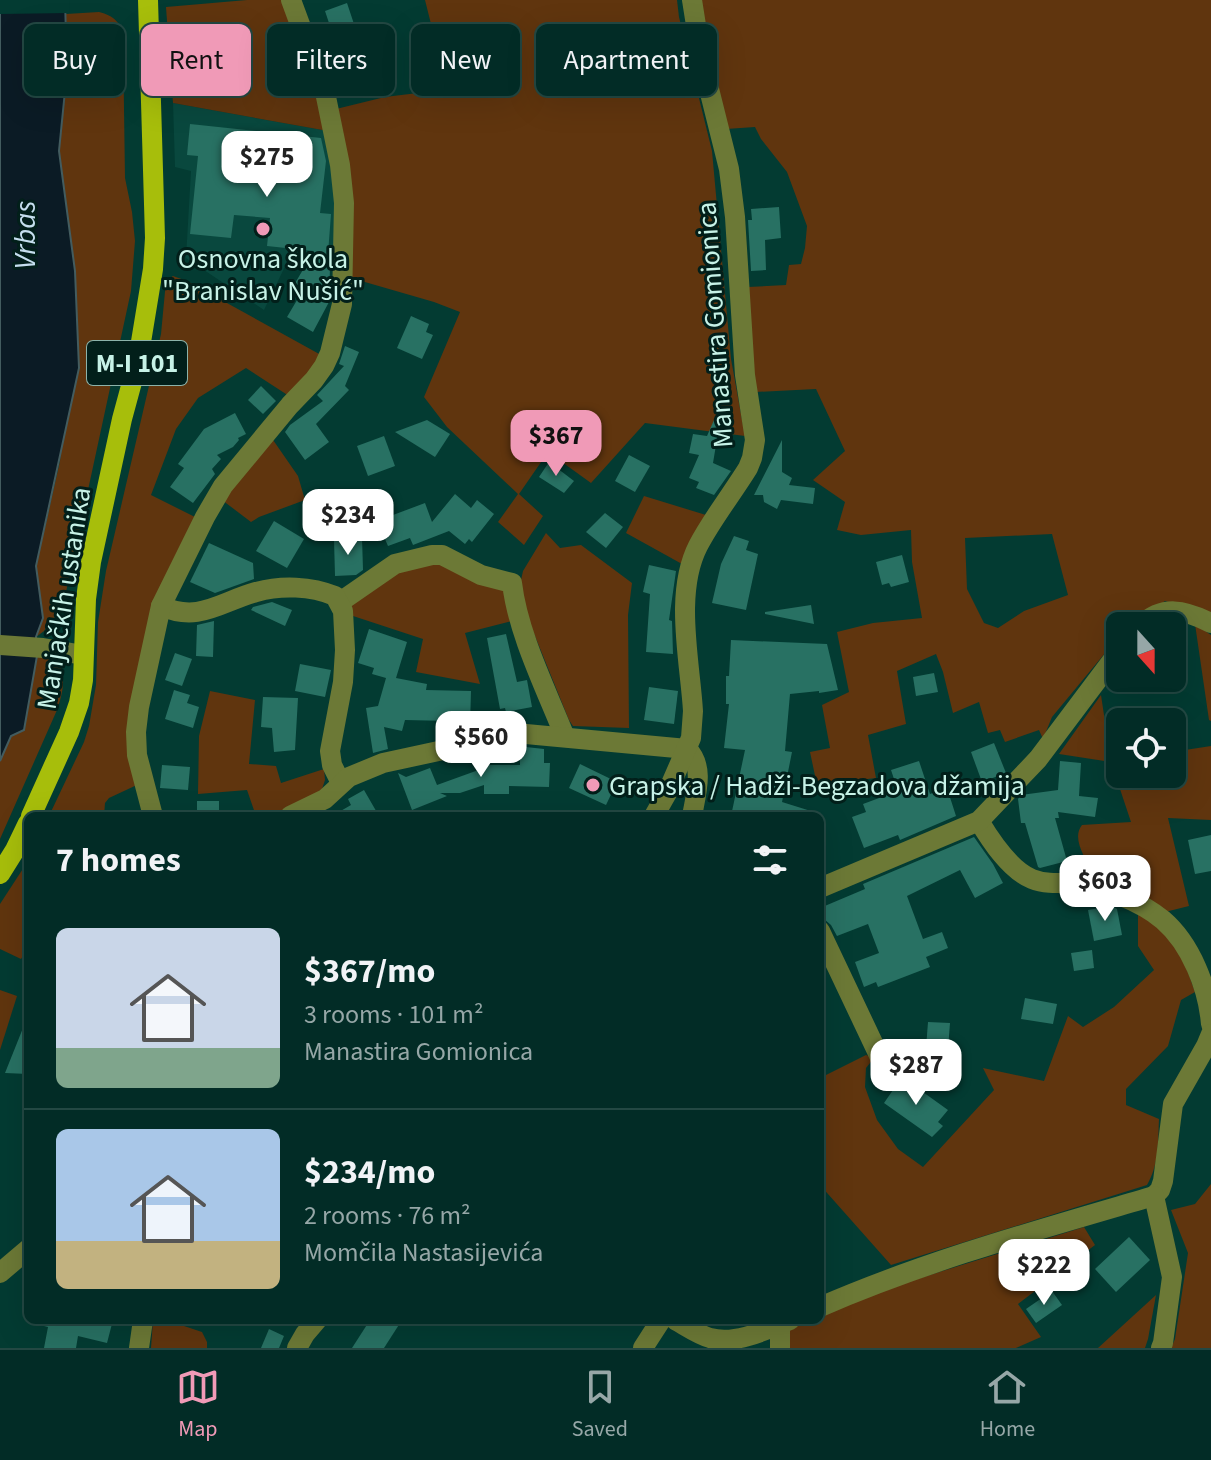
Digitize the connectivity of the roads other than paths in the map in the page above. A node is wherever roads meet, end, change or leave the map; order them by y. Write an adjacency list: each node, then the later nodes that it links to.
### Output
1 (148, 0): 9 (main road, Manjačkih ustanika / M-I 101)
2 (291, 0): 5 (street)
3 (692, 0): 12 (street, Manastira Gomionica)
4 (340, 602): 5 (street); 11 (street); 13 (street)
5 (161, 606): 15 (street)
6 (1186, 612): 7 (street)
7 (1211, 623)
8 (0, 645): 9 (street)
9 (83, 655): 14 (main road, Manjačkih ustanika / M-I 101)
10 (1106, 669): 19 (street)
11 (565, 737): 12 (street); 13 (street)
12 (687, 749): 17 (street, Manastira Gomionica); 18 (street)
13 (341, 783): 16 (street)
14 (33, 812)
15 (152, 812)
16 (298, 812)
17 (656, 812)
18 (693, 812)
19 (979, 821): 22 (street); 24 (street)
20 (24, 831): 21 (main road)
21 (0, 874)
22 (824, 886)
23 (824, 939): 26 (street)
24 (1211, 1024)
25 (1211, 1034): 27 (street)
26 (883, 1064)
27 (1154, 1196): 30 (street); 41 (street)
28 (24, 1252): 29 (street)
29 (0, 1273)
30 (824, 1305)
31 (142, 1324): 37 (street)
32 (314, 1324): 38 (street)
33 (658, 1324): 39 (street)
34 (683, 1324): 35 (street)
35 (780, 1324)
36 (785, 1324): 40 (street)
37 (139, 1348)
38 (297, 1348)
39 (643, 1348)
40 (780, 1348)
41 (1161, 1348)

